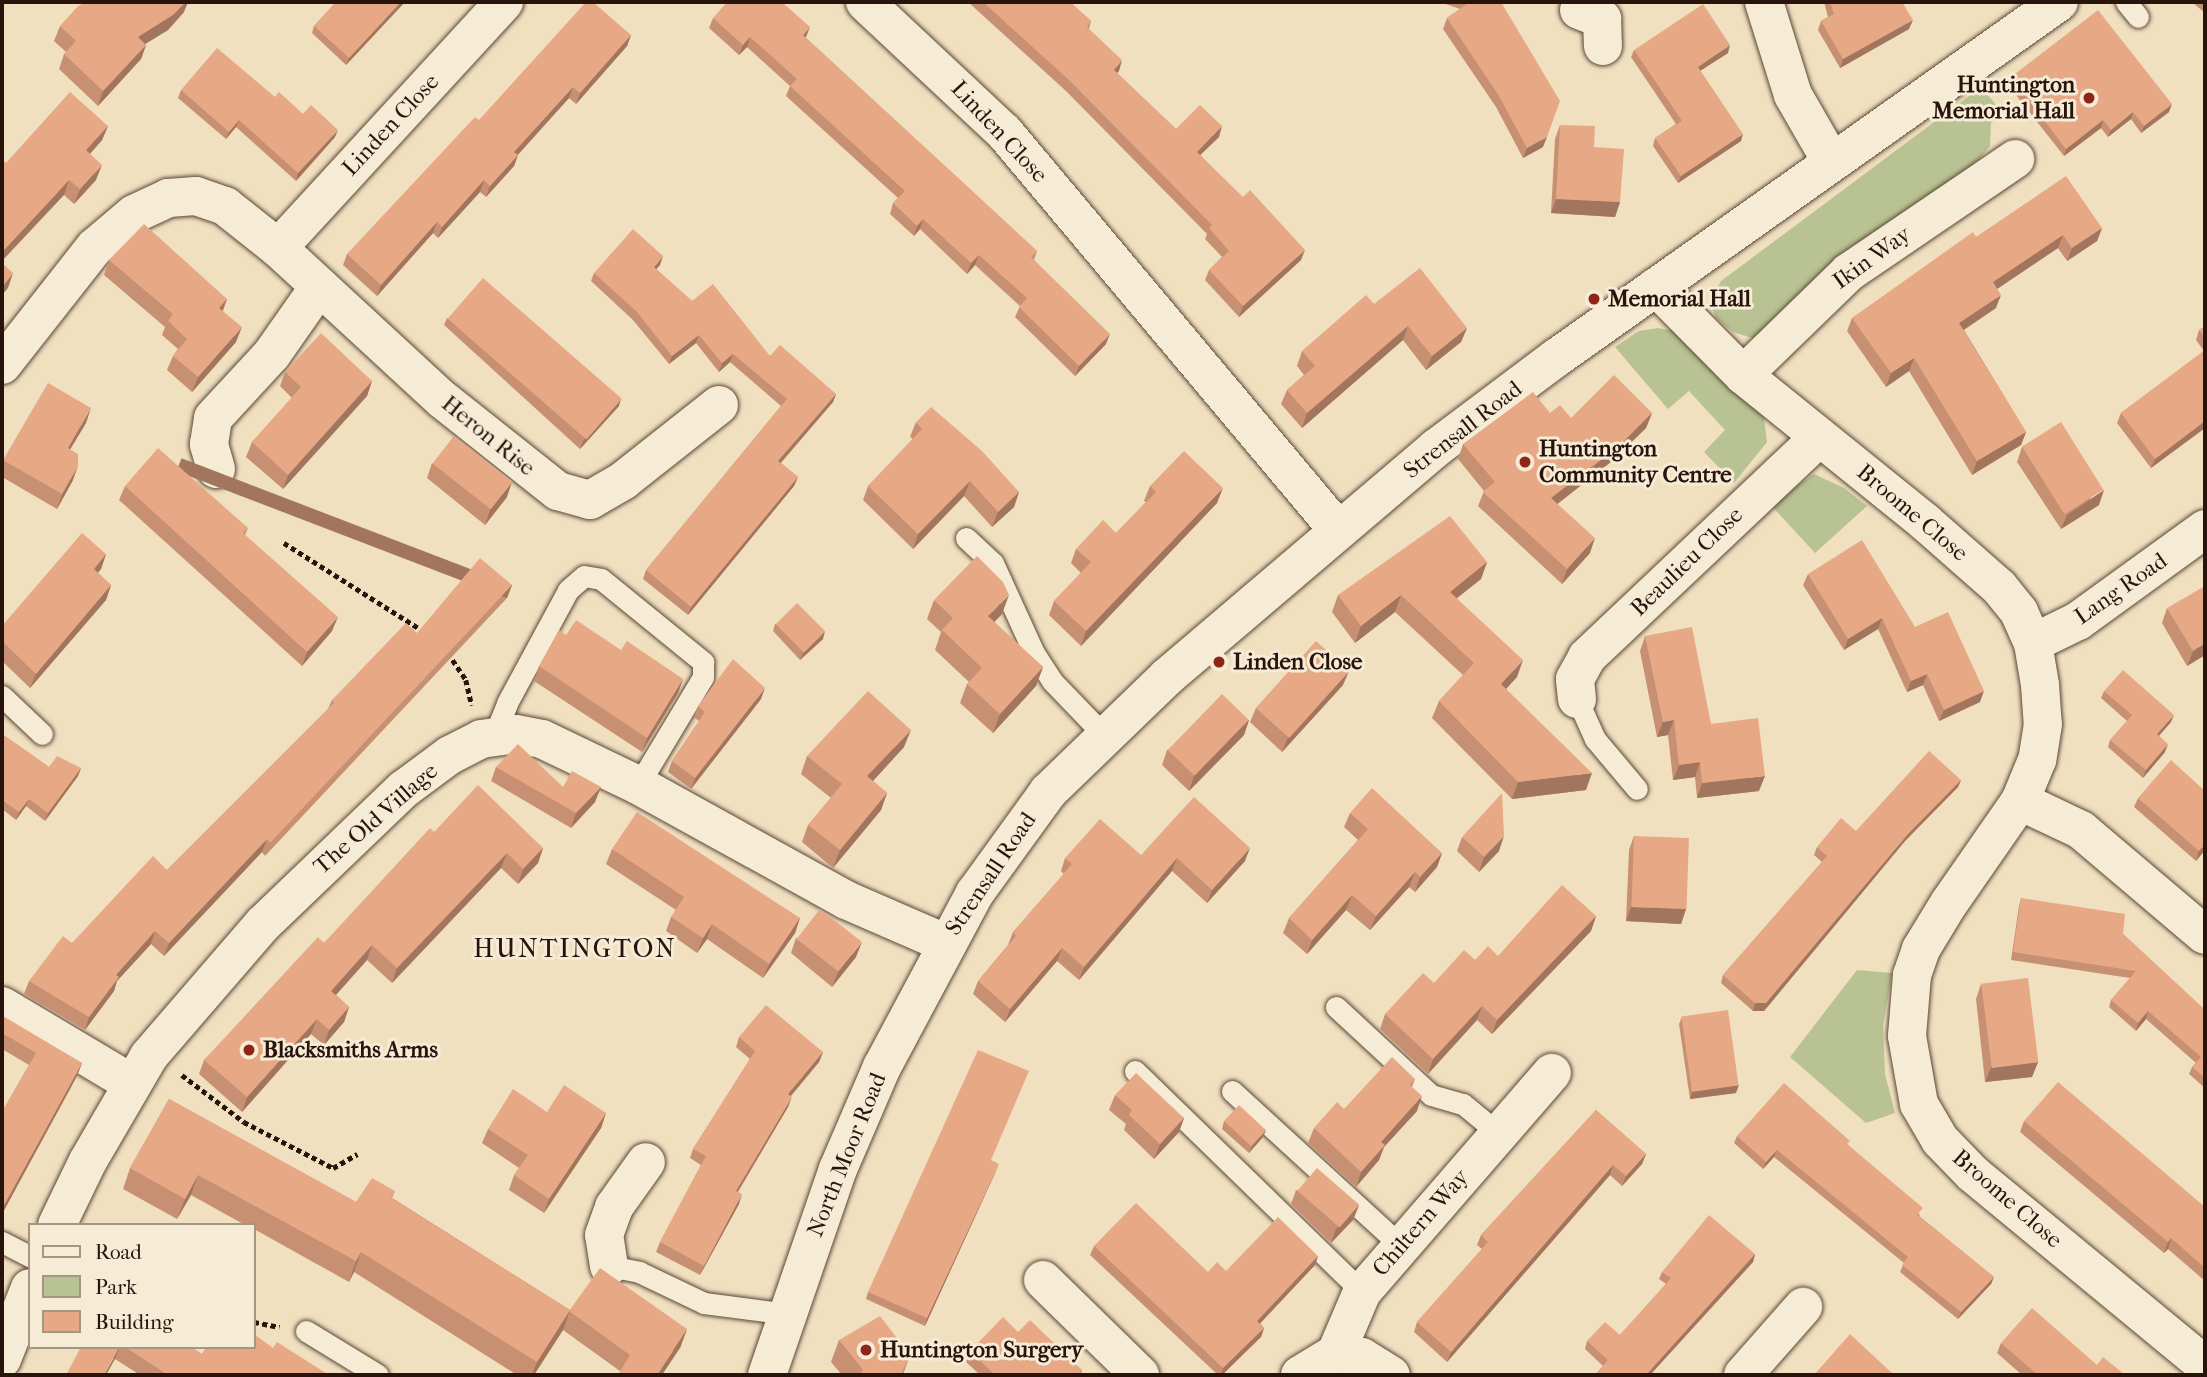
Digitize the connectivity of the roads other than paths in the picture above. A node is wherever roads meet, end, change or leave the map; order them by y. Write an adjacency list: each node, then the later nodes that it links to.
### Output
1 (504, 2): 7 (street, Linden Close)
2 (865, 2): 16 (street, Linden Close)
3 (1764, 2): 6 (street)
4 (2059, 2): 6 (street, Strensall Road)
5 (2015, 159): 11 (street, Ikin Way)
6 (1830, 161): 9 (street, Strensall Road)
7 (278, 248): 8 (street, Heron Rise); 10 (street, Heron Rise)
8 (319, 287): 12 (street, Heron Rise); 14 (street)
9 (1656, 287): 11 (street, Broome Close); 16 (street, Strensall Road)
10 (2, 365)
11 (1743, 375): 13 (street, Broome Close)
12 (719, 405)
13 (1820, 437): 18 (street, Broome Close); 20 (street, Beaulieu Close)
14 (216, 469)
15 (2205, 529): 18 (street, Lang Road)
16 (1338, 530): 22 (street, Strensall Road)
17 (966, 538): 22 (lane)
18 (2033, 643): 26 (street, Broome Close)
19 (2, 696): 21 (lane)
20 (1577, 699): 25 (lane)
21 (42, 734)
22 (1104, 735): 28 (street, Strensall Road)
23 (488, 738): 24 (street); 24 (lane); 31 (street, The Old Village)
24 (638, 785): 28 (street)
25 (1637, 789)
26 (2020, 801): 27 (street); 50 (street, Broome Close)
27 (2205, 935)
28 (945, 943): 46 (street, North Moor Road)
29 (2, 1006): 31 (street)
30 (1336, 1007): 35 (lane)
31 (140, 1070): 37 (street, The Old Village)
32 (1135, 1071): 43 (lane)
33 (1552, 1073): 35 (street, Chiltern Way)
34 (1232, 1091): 39 (lane)
35 (1498, 1133): 39 (street, Chiltern Way)
36 (646, 1162): 41 (street)
37 (58, 1223)
38 (2, 1242): 40 (lane)
39 (1400, 1245): 43 (street, Chiltern Way)
40 (28, 1255)
41 (609, 1266): 46 (lane)
42 (1043, 1280): 53 (street)
43 (1362, 1292): 48 (street, Chiltern Way)
44 (28, 1295): 49 (street)
45 (1803, 1307): 56 (street)
46 (787, 1314): 52 (street, North Moor Road)
47 (306, 1331): 51 (lane)
48 (1336, 1353): 54 (street); 55 (street)
49 (2, 1359)
50 (2205, 1365)
51 (379, 1375)
52 (766, 1375)
53 (1140, 1375)
54 (1300, 1375)
55 (1391, 1375)
56 (1742, 1375)

